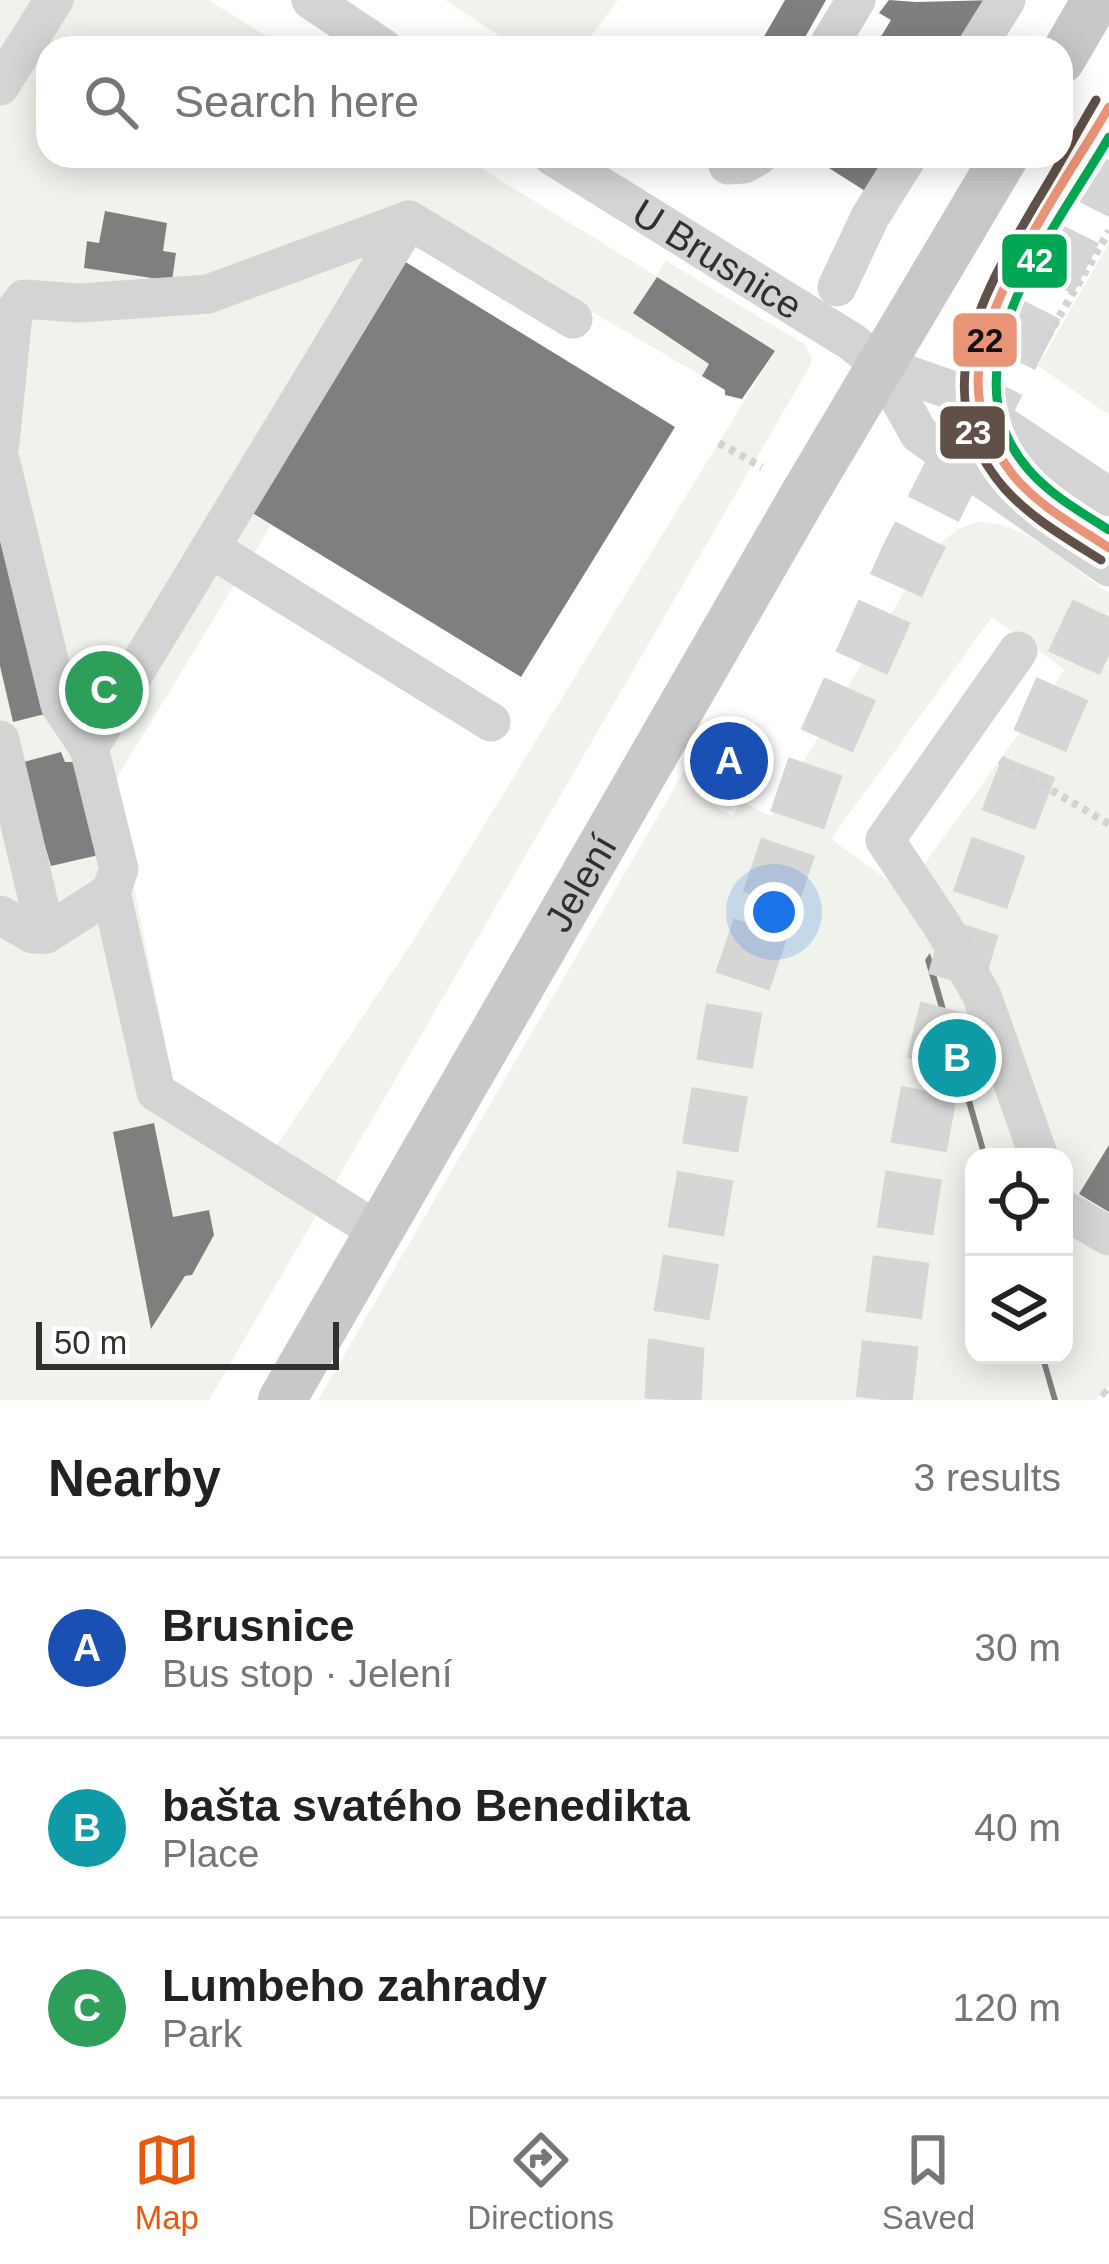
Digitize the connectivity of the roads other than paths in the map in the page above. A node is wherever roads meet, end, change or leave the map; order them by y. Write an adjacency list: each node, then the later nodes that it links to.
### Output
1 (54, 0): 10 (street)
2 (310, 0): 6 (street)
3 (856, 0): 7 (street)
4 (1006, 0): 8 (street)
5 (1096, 0): 9 (main road)
6 (365, 36)
7 (834, 36)
8 (984, 36)
9 (1073, 39)
10 (0, 86)
11 (572, 168): 17 (street, U Brusnice)
12 (901, 168): 15 (street)
13 (998, 168): 17 (main road, Jelení)
14 (410, 220): 16 (street); 18 (street); 21 (street)
15 (838, 287)
16 (573, 319)
17 (881, 366): 20 (street, U Brusnice); 22 (street, U Brusnice); 32 (main road, Jelení)
18 (0, 443)
19 (0, 459): 25 (street)
20 (1109, 497)
21 (210, 548): 24 (street); 25 (street)
22 (1109, 567)
23 (1018, 651): 30 (street)
24 (491, 722)
25 (89, 748): 27 (street)
26 (1, 750): 29 (street)
27 (111, 892): 29 (street); 32 (street)
28 (0, 915): 29 (street)
29 (46, 934)
30 (1036, 1148)
31 (1073, 1215): 33 (street)
32 (380, 1232): 34 (main road, Jelení)
33 (1109, 1236)
34 (282, 1400)

